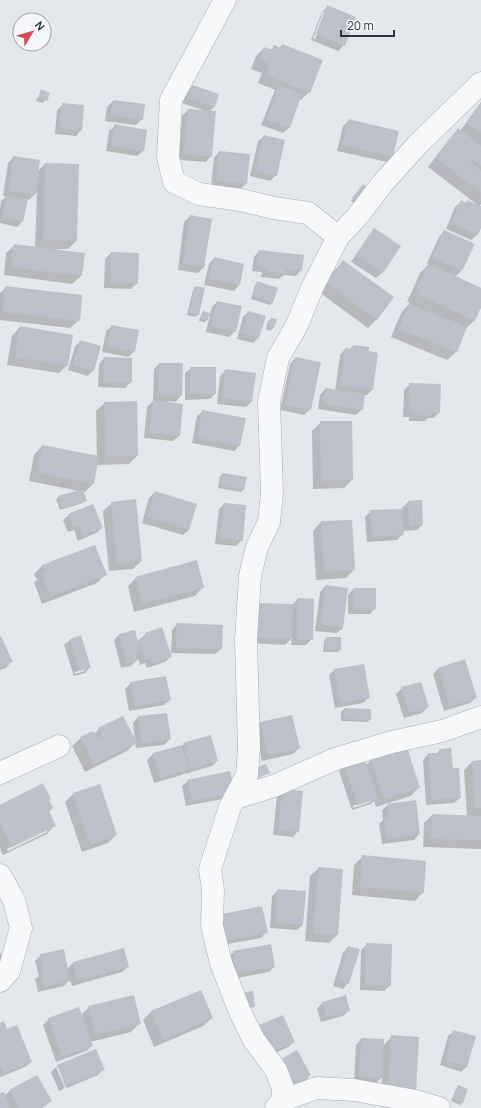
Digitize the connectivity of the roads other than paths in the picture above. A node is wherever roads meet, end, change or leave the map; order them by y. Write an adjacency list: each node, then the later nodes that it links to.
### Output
1 (225, 0): 3 (street)
2 (481, 83): 3 (street)
3 (338, 237): 7 (street)
4 (481, 717): 7 (street)
5 (59, 746): 6 (street)
6 (0, 773)
7 (235, 798): 10 (street)
8 (0, 875): 9 (street)
9 (0, 981)
10 (279, 1104): 11 (street)
11 (439, 1108)

